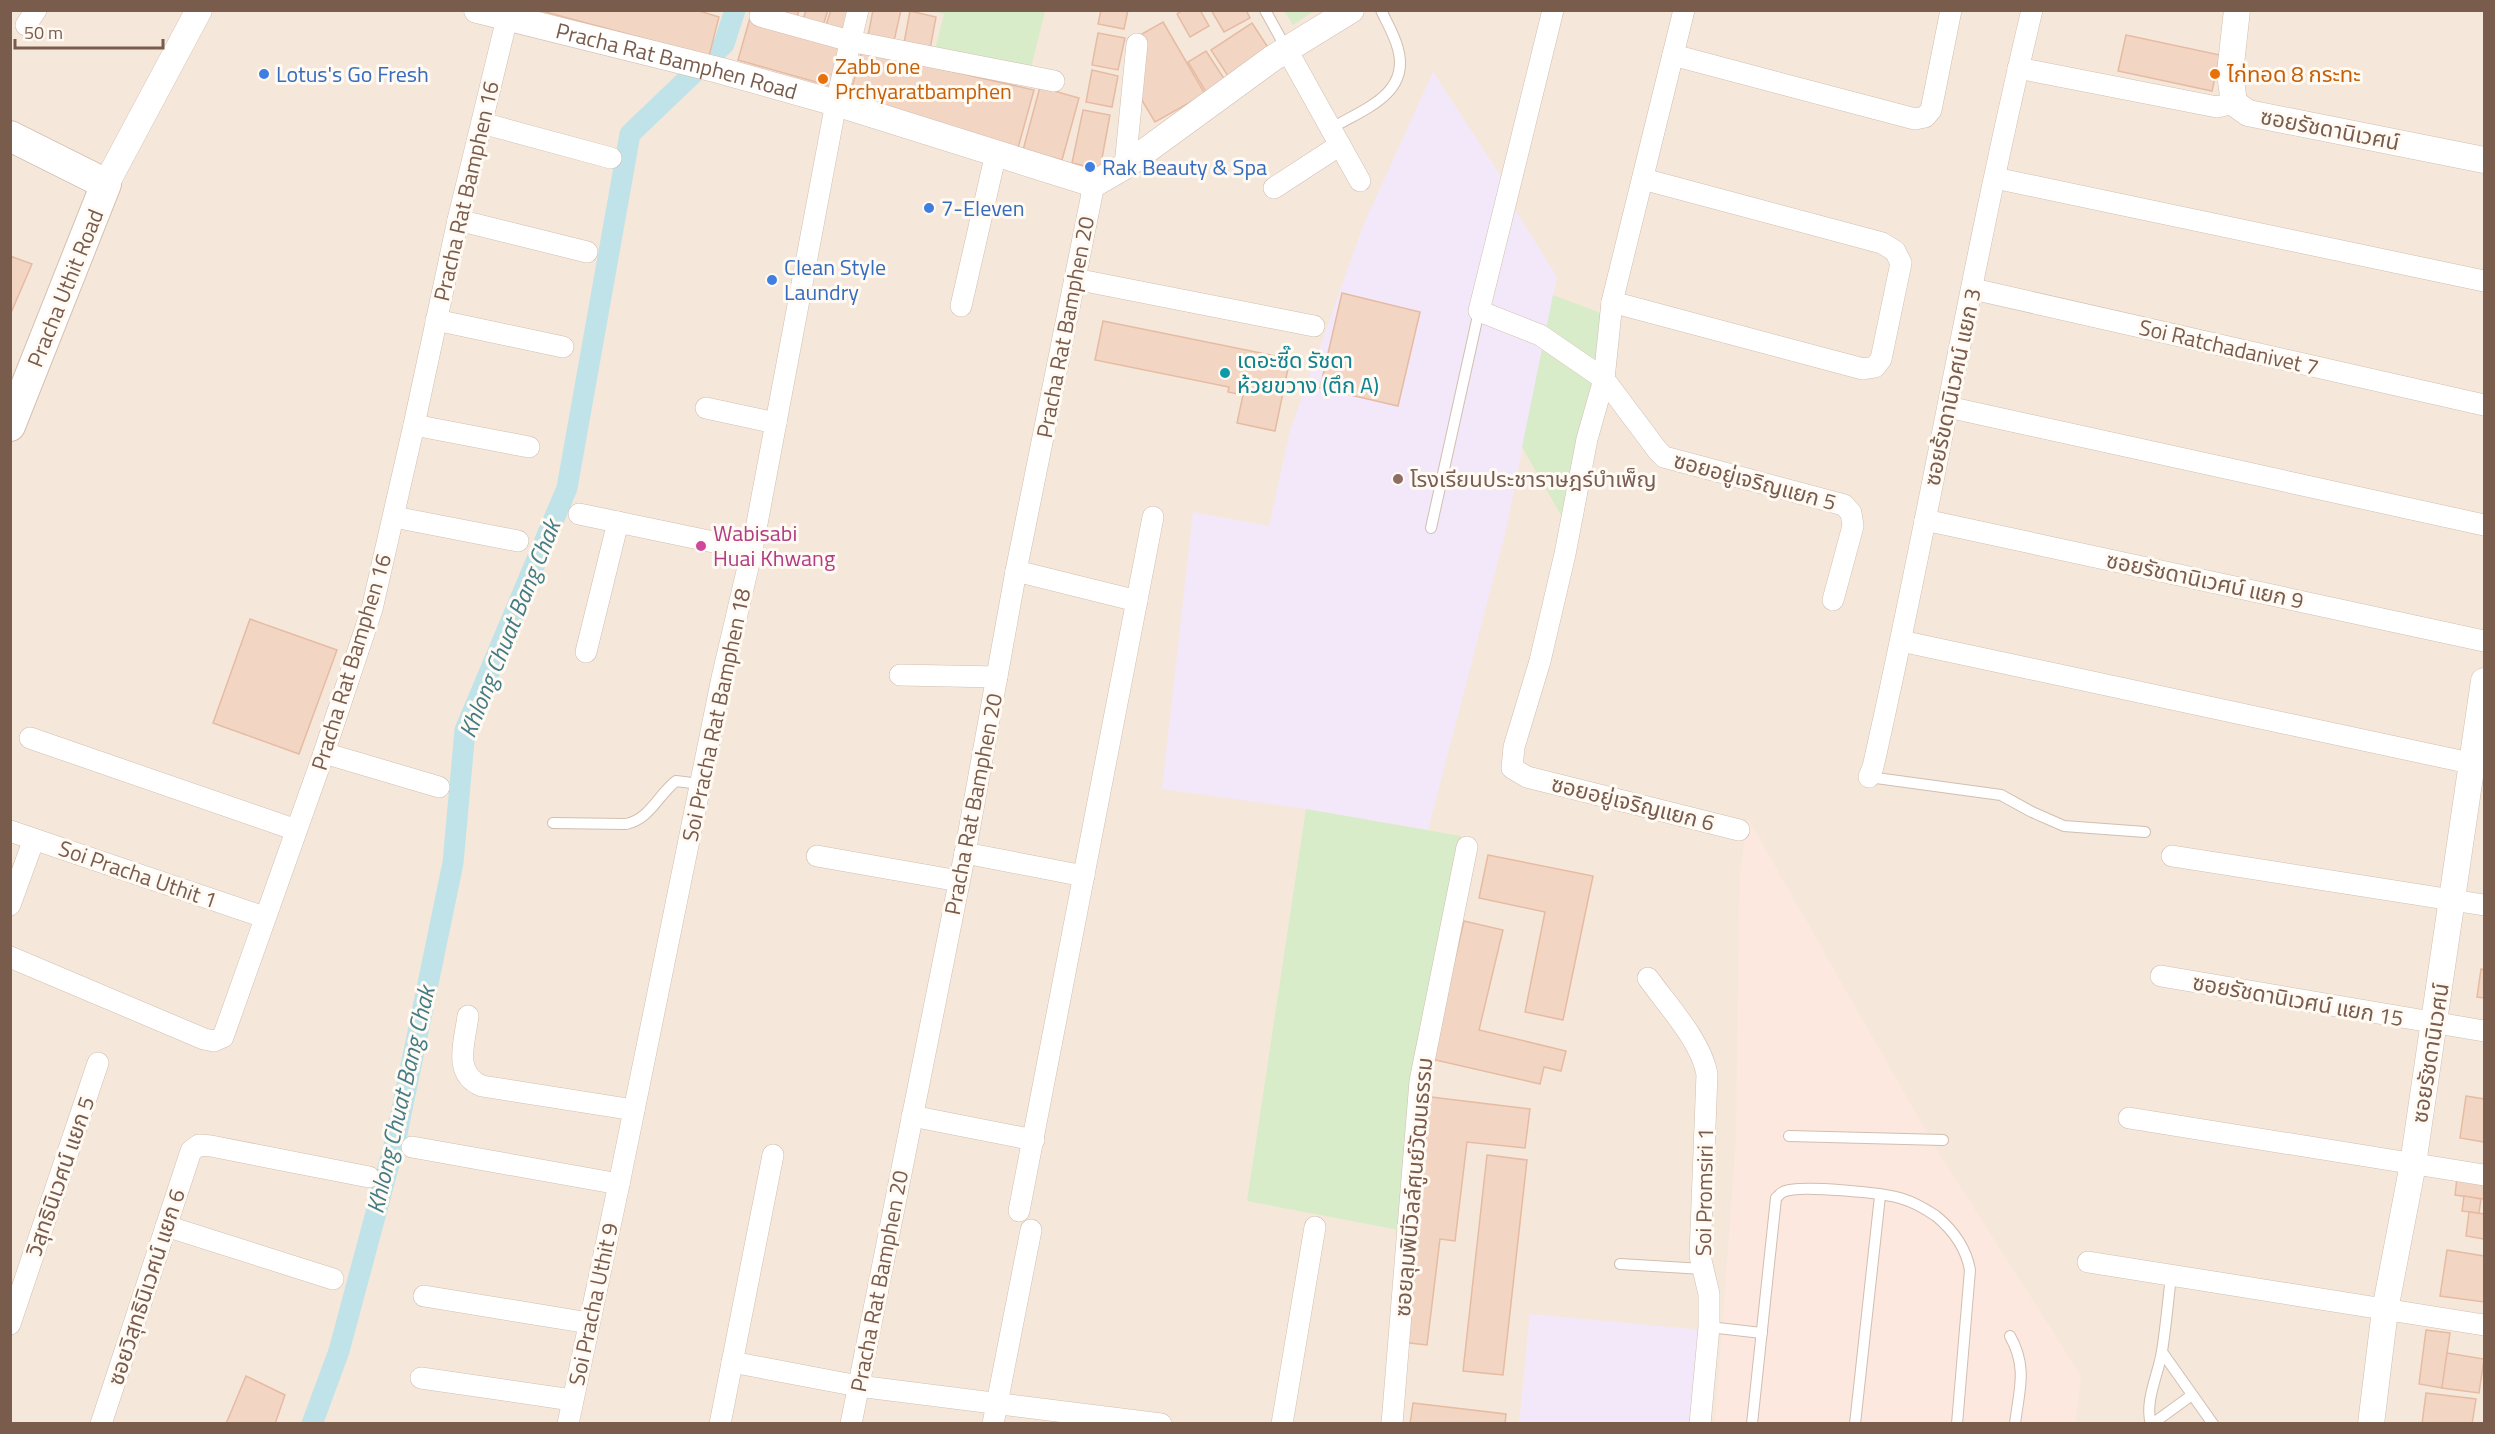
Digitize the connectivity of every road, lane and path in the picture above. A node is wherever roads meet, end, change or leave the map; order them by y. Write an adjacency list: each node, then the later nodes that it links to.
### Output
1 (199, 10): 32 (street)
2 (477, 10): 12 (street, Pracha Rat Bamphen Road)
3 (858, 10): 14 (street, Soi Pracha Rat Bamphen 18)
4 (1265, 10): 16 (lane)
5 (1351, 10): 16 (street)
6 (1381, 10): 23 (lane)
7 (1552, 10): 42 (street)
8 (1684, 10): 17 (street)
9 (1951, 10): 17 (street)
10 (2032, 10): 18 (street, ซอยร้ขดานิเวศน์ แยก 3)
11 (2237, 10): 21 (street, ซอยรัชดานิเวศน์)
12 (507, 15): 20 (street, Pracha Rat Bamphen Road); 22 (street, Pracha Rat Bamphen 16)
13 (760, 16): 14 (street)
14 (850, 41): 19 (street); 20 (street, Soi Pracha Rat Bamphen 18)
15 (1137, 44): 28 (street)
16 (1287, 50): 23 (street); 28 (street)
17 (1673, 55): 29 (street)
18 (2018, 68): 21 (street); 30 (street, ซอยร้ขดานิเวศน์ แยก 3)
19 (1054, 81)
20 (836, 103): 25 (street, Pracha Rat Bamphen Road); 50 (street, Soi Pracha Rat Bamphen 18)
21 (2234, 103): 27 (street, ซอยรัชดานิเวศน์)
22 (482, 123): 26 (street); 35 (street, Pracha Rat Bamphen 16)
23 (1339, 135): 31 (street); 34 (street)
24 (10, 136): 32 (main road)
25 (996, 153): 33 (street, Pracha Rat Bamphen Road); 41 (street)
26 (611, 158)
27 (2484, 160)
28 (1125, 166): 33 (street)
29 (1643, 178): 40 (street); 40 (street)
30 (1995, 178): 38 (street); 39 (street, ซอยร้ขดานิเวศน์ แยก 3)
31 (1360, 180)
32 (106, 184): 52 (main road, Pracha Uthit Road)
33 (1094, 184): 37 (street, Pracha Rat Bamphen 20)
34 (1274, 188)
35 (458, 220): 36 (street); 43 (street, Pracha Rat Bamphen 16)
36 (586, 252)
37 (1075, 279): 44 (street); 63 (street, Pracha Rat Bamphen 20)
38 (2484, 281)
39 (1973, 289): 47 (street, Soi Ratchadanivet 7); 48 (street, ซอยร้ขดานิเวศน์ แยก 3)
40 (1612, 302): 46 (street)
41 (961, 306)
42 (1479, 311): 46 (street); 60 (lane)
43 (436, 320): 45 (street); 51 (street, Pracha Rat Bamphen 16)
44 (1314, 326)
45 (563, 347)
46 (1604, 379): 64 (street, ซอยอยู่เจริญแยก 5); 80 (street, ซอยอยู่เจริญแยก 6)
47 (2484, 405)
48 (1948, 407): 57 (street, ซอยร้ขดานิเวศน์ แยก 3); 59 (street)
49 (706, 408): 50 (street)
50 (776, 423): 62 (street, Soi Pracha Rat Bamphen 18)
51 (414, 425): 53 (street); 55 (street, Pracha Rat Bamphen 16)
52 (10, 426)
53 (529, 447)
54 (579, 514): 58 (street)
55 (394, 517): 61 (street); 73 (street, Pracha Rat Bamphen 16)
56 (1152, 517): 65 (street)
57 (1925, 520): 66 (street, ซอยร้ขดานิเวศน์ แยก 3); 67 (street, ซอยรัชดานิเวศน์ แยก 9)
58 (618, 522): 62 (street); 68 (street)
59 (2484, 525)
60 (1431, 528)
61 (518, 541)
62 (752, 550): 76 (street, Soi Pracha Rat Bamphen 18)
63 (1016, 571): 65 (street); 70 (street, Pracha Rat Bamphen 20)
64 (1833, 600)
65 (1137, 601): 88 (street)
66 (1901, 641): 74 (street); 75 (street, ซอยร้ขดานิเวศน์ แยก 3)
67 (2484, 641)
68 (586, 652)
69 (900, 675): 70 (street)
70 (997, 677): 85 (street, Pracha Rat Bamphen 20)
71 (2484, 681): 74 (street, ซอยรัชดานิเวศน์)
72 (30, 738): 79 (street)
73 (324, 753): 77 (street); 79 (street, Pracha Rat Bamphen 16)
74 (2479, 765): 90 (street, ซอยรัชดานิเวศน์)
75 (1872, 770): 82 (lane)
76 (700, 784): 78 (lane); 101 (street, Soi Pracha Rat Bamphen 18)
77 (439, 787)
78 (553, 823)
79 (296, 830): 93 (street, Pracha Rat Bamphen 16)
80 (1739, 830)
81 (10, 831): 83 (street, Soi Pracha Uthit 1)
82 (2145, 832)
83 (34, 838): 91 (street); 93 (street, Soi Pracha Uthit 1)
84 (1467, 847): 144 (street, ซอยลุมพินีวิลล์ศูนย์วัฒนธรรม)
85 (965, 853): 88 (street); 89 (street, Pracha Rat Bamphen 20)
86 (817, 856): 89 (street)
87 (2172, 856): 90 (street)
88 (1084, 876): 105 (street)
89 (959, 881): 102 (street, Pracha Rat Bamphen 20)
90 (2453, 900): 92 (street); 98 (street, ซอยรัชดานิเวศน์)
91 (10, 905)
92 (2484, 905)
93 (264, 917): 94 (street, Pracha Rat Bamphen 16)
94 (10, 957)
95 (2161, 976): 98 (street, ซอยรัชดานิเวศน์ แยก 15)
96 (1648, 978): 120 (street, Soi Promsiri 1)
97 (468, 1016): 101 (street)
98 (2435, 1022): 99 (street, ซอยรัชดานิเวศน์ แยก 15); 109 (street, ซอยรัชดานิเวศน์)
99 (2484, 1031)
100 (98, 1063): 126 (street, วิสุทธินิเวศน์ แยก 5)
101 (634, 1110): 112 (street, Soi Pracha Rat Bamphen 18)
102 (912, 1116): 105 (street); 134 (street, Pracha Rat Bamphen 20)
103 (2129, 1118): 109 (street)
104 (1789, 1136): 106 (lane)
105 (1034, 1140): 114 (street)
106 (1943, 1140)
107 (412, 1147): 112 (street)
108 (773, 1155): 132 (street)
109 (2413, 1164): 110 (street); 124 (street, ซอยรัชดานิเวศน์)
110 (2484, 1174)
111 (369, 1177): 115 (street, ซอยวิสุทธินิเวศน์ แยก 6)
112 (619, 1184): 125 (street, Soi Pracha Uthit 9)
113 (1880, 1196): 129 (lane); 147 (lane); 148 (lane)
114 (1019, 1211)
115 (166, 1226): 122 (street); 138 (street, ซอยวิสุทธินิเวศน์ แยก 6)
116 (1315, 1227): 143 (street)
117 (1031, 1230): 137 (street)
118 (2088, 1262): 121 (street)
119 (1620, 1264): 120 (lane)
120 (1703, 1269): 128 (street, Soi Promsiri 1)
121 (2171, 1276): 124 (street); 131 (lane)
122 (333, 1279)
123 (424, 1296): 125 (street)
124 (2385, 1310): 127 (street); 152 (street, ซอยรัชดานิเวศน์)
125 (589, 1323): 136 (street, Soi Pracha Uthit 9)
126 (10, 1324)
127 (2484, 1325)
128 (1709, 1327): 129 (lane); 145 (street, Soi Promsiri 1)
129 (1762, 1333): 146 (lane)
130 (2010, 1336): 149 (lane)
131 (2162, 1352): 135 (lane); 150 (lane)
132 (732, 1362): 134 (street); 140 (street)
133 (421, 1378): 136 (street)
134 (858, 1386): 137 (street); 141 (street, Pracha Rat Bamphen 20)
135 (2193, 1395): 150 (lane); 151 (lane)
136 (572, 1400): 139 (street, Soi Pracha Uthit 9)
137 (995, 1414): 142 (street)
138 (101, 1424)
139 (568, 1424)
140 (720, 1424)
141 (851, 1424)
142 (1161, 1424)
143 (1282, 1424)
144 (1392, 1424)
145 (1700, 1424)
146 (1752, 1424)
147 (1855, 1424)
148 (1957, 1424)
149 (2015, 1424)
150 (2151, 1424)
151 (2213, 1424)
152 (2371, 1424)

